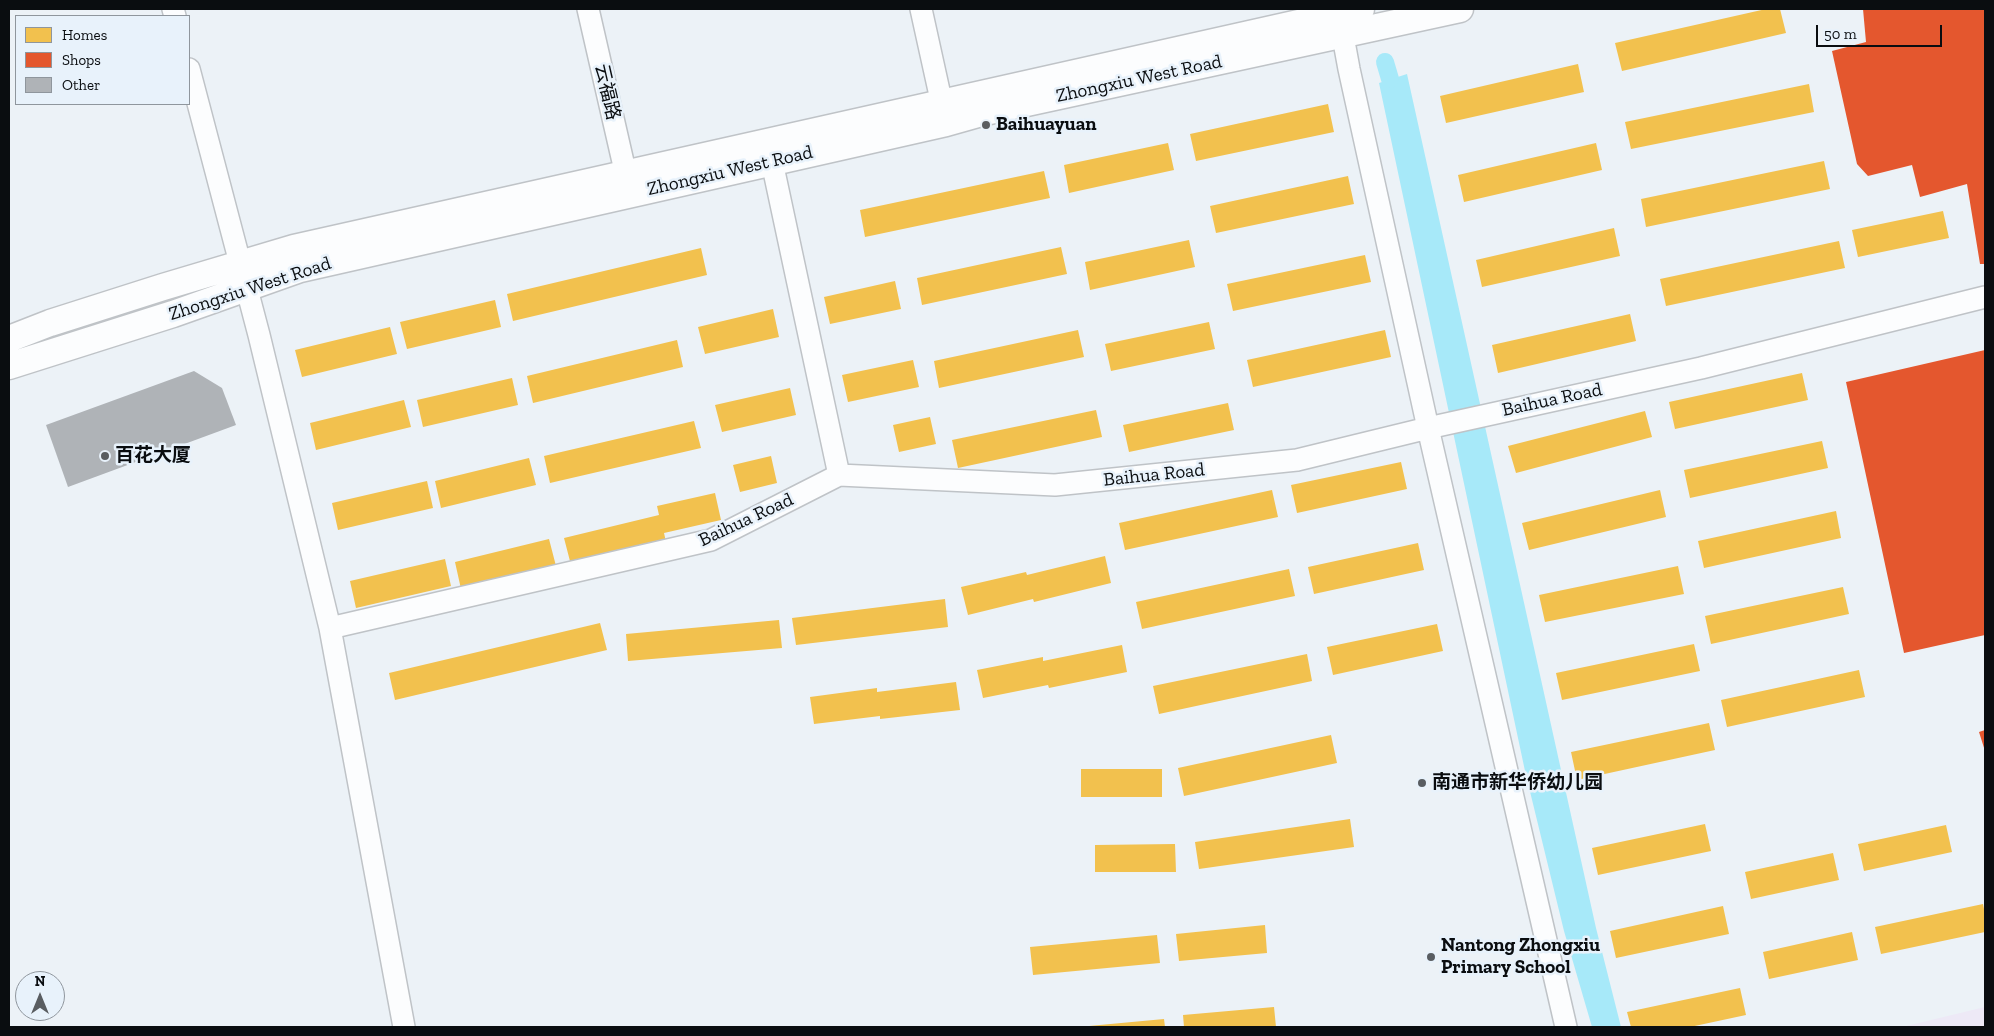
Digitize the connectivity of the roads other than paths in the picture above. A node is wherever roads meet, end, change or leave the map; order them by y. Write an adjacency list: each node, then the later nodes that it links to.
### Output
1 (588, 9): 8 (street, 云福路)
2 (921, 9): 6 (street)
3 (1460, 9): 4 (main road, Zhongxiu West Road)
4 (1346, 16): 6 (main road, Zhongxiu West Road); 13 (street)
5 (190, 73): 9 (street)
6 (944, 113): 7 (main road, Zhongxiu West Road)
7 (770, 152): 8 (main road, Zhongxiu West Road); 9 (main road, Zhongxiu West Road); 14 (street)
8 (626, 174): 9 (main road, Zhongxiu West Road)
9 (243, 276): 11 (main road, Zhongxiu West Road); 12 (main road, Zhongxiu West Road); 15 (street)
10 (1985, 297): 13 (street, Baihua Road)
11 (9, 340)
12 (9, 366)
13 (1435, 426): 14 (street, Baihua Road); 17 (street)
14 (839, 475): 15 (street, Baihua Road)
15 (330, 628): 16 (street)
16 (404, 1027)
17 (1566, 1027)

